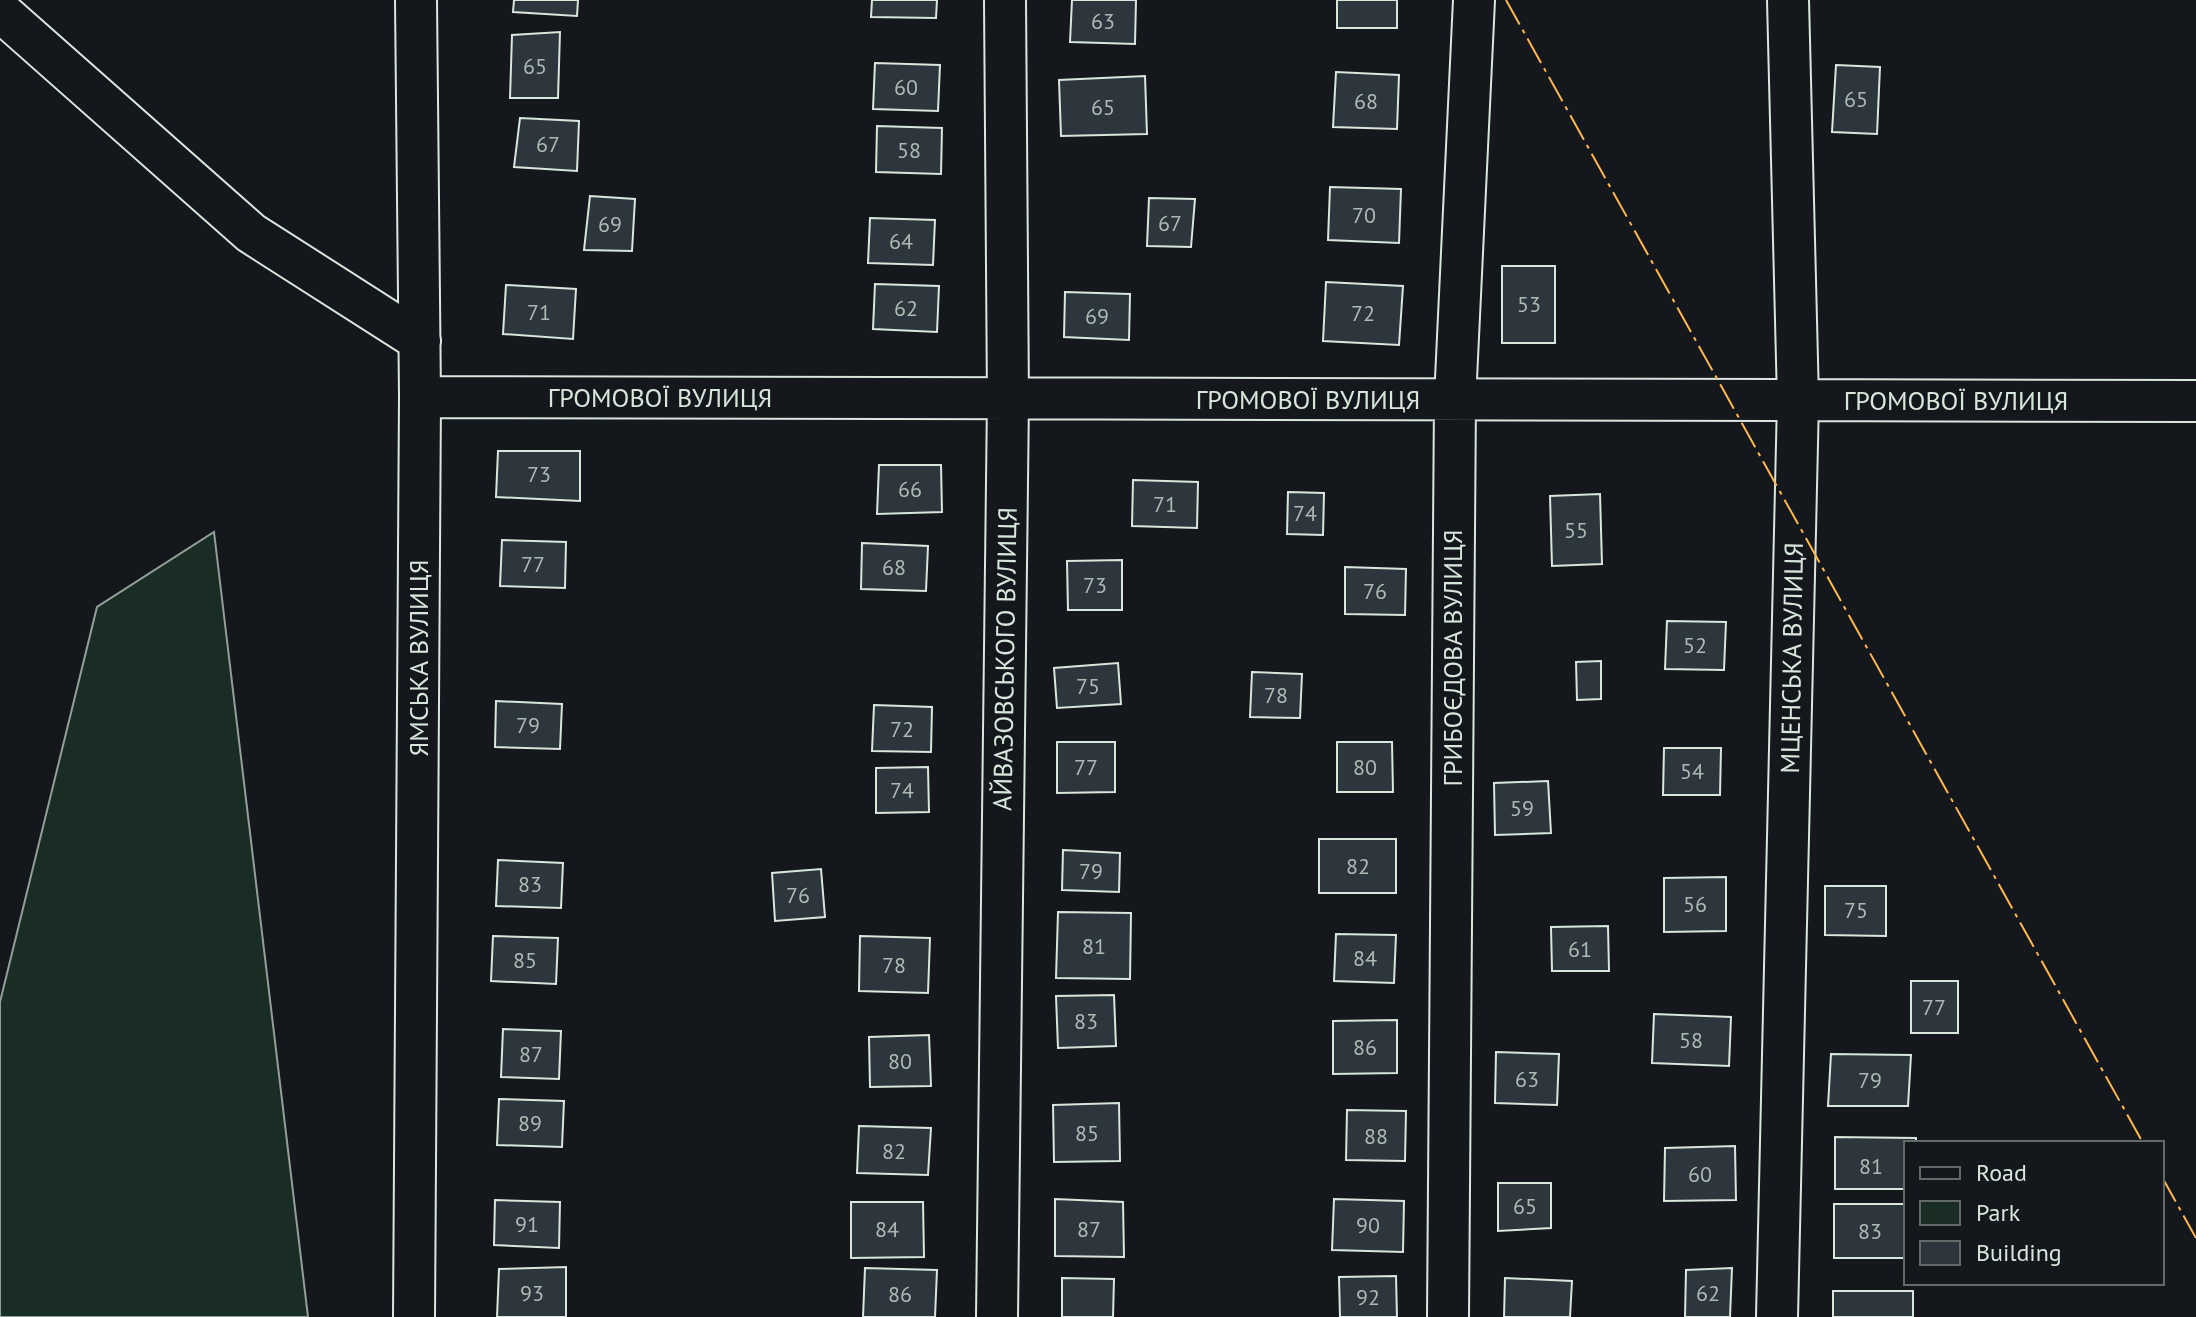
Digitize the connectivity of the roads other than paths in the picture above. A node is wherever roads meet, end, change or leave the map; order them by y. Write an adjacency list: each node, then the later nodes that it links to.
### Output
1 (416, 0): 6 (street, ЯМСЬКА ВУЛИЦЯ)
2 (1005, 0): 8 (street, АЙВАЗОВСЬКОГО ВУЛИЦЯ)
3 (1474, 0): 9 (street, ГРИБОЄДОВА ВУЛИЦЯ)
4 (1788, 0): 10 (street, МЦЕНСЬКА ВУЛИЦЯ)
5 (0, 11): 6 (street)
6 (420, 341): 7 (street, ЯМСЬКА ВУЛИЦЯ)
7 (420, 397): 8 (street, ГРОМОВОЇ ВУЛИЦЯ); 12 (street, ЯМСЬКА ВУЛИЦЯ)
8 (1008, 399): 9 (street, ГРОМОВОЇ ВУЛИЦЯ); 13 (street, АЙВАЗОВСЬКОГО ВУЛИЦЯ)
9 (1455, 400): 10 (street, ГРОМОВОЇ ВУЛИЦЯ); 14 (street, ГРИБОЄДОВА ВУЛИЦЯ)
10 (1798, 400): 11 (street, ГРОМОВОЇ ВУЛИЦЯ); 15 (street, МЦЕНСЬКА ВУЛИЦЯ)
11 (2196, 401)
12 (414, 1317)
13 (997, 1317)
14 (1448, 1317)
15 (1777, 1317)

